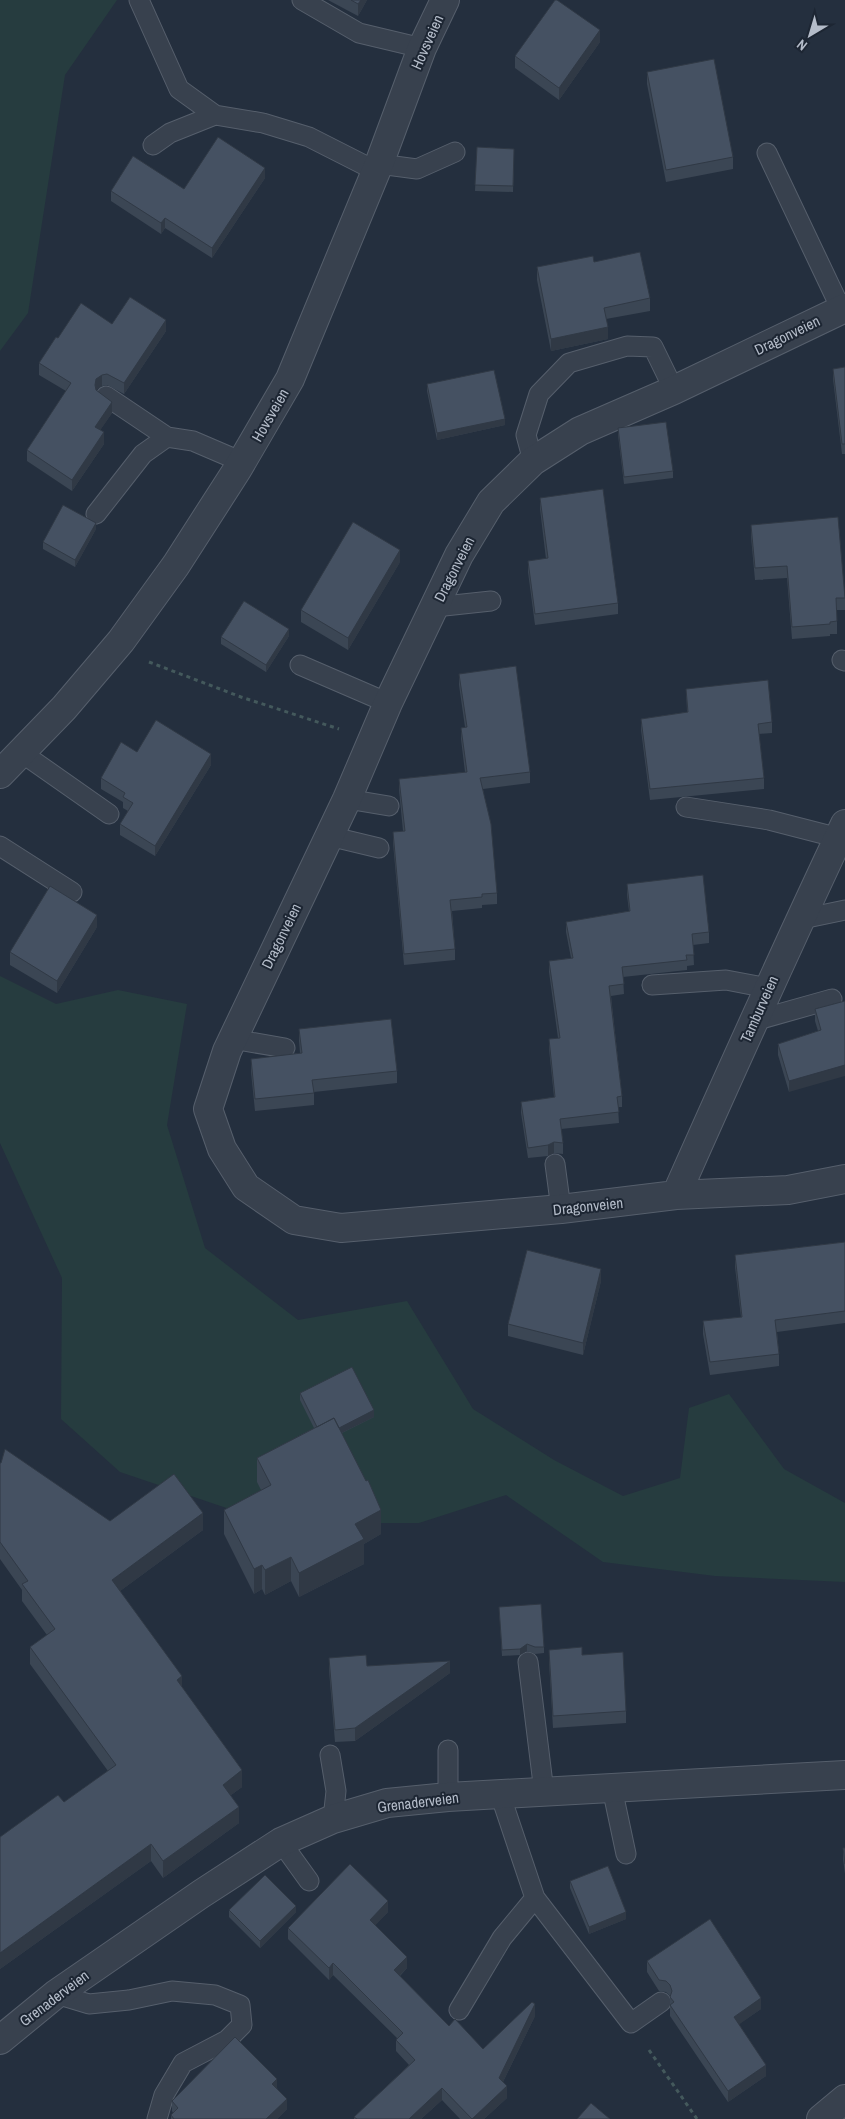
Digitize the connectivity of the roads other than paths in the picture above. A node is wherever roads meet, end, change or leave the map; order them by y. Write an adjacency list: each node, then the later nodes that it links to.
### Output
1 (139, 0): 5 (lane)
2 (302, 0): 4 (lane)
3 (445, 0): 4 (street, Hovsveien)
4 (422, 48): 9 (street, Hovsveien)
5 (215, 115): 6 (lane); 9 (lane)
6 (153, 145)
7 (455, 152): 9 (lane)
8 (767, 154): 10 (lane)
9 (377, 168): 15 (street, Hovsveien)
10 (843, 309): 11 (street, Dragonveien)
11 (674, 390): 14 (street, Dragonveien); 14 (lane)
12 (106, 396): 13 (lane)
13 (167, 437): 15 (lane); 16 (lane)
14 (533, 461): 18 (street, Dragonveien)
15 (242, 462): 21 (street, Hovsveien)
16 (96, 514)
17 (491, 601): 18 (lane)
18 (435, 607): 20 (street, Dragonveien)
19 (300, 665): 20 (lane)
20 (388, 703): 23 (street, Dragonveien)
21 (22, 753): 22 (street, Hovsveien); 26 (lane)
22 (0, 774)
23 (348, 799): 24 (lane); 28 (street, Dragonveien)
24 (389, 806)
25 (686, 807): 27 (lane)
26 (109, 814)
27 (842, 831): 33 (street, Tamburveien)
28 (330, 836): 30 (lane); 38 (street, Dragonveien)
29 (0, 846): 31 (lane)
30 (379, 848)
31 (72, 892)
32 (845, 910): 33 (lane)
33 (802, 919): 35 (street, Tamburveien)
34 (652, 985): 35 (lane)
35 (768, 988): 37 (street, Tamburveien)
36 (832, 999): 37 (lane)
37 (754, 1022): 42 (street, Tamburveien)
38 (232, 1039): 39 (lane); 43 (street, Dragonveien)
39 (285, 1048)
40 (555, 1164): 43 (lane)
41 (845, 1179): 42 (street, Dragonveien)
42 (676, 1196): 43 (street, Dragonveien)
43 (561, 1209)
44 (528, 1662): 49 (lane)
45 (448, 1750): 51 (lane)
46 (330, 1755): 52 (lane)
47 (845, 1775): 48 (street, Grenaderveien)
48 (612, 1788): 49 (street, Grenaderveien); 54 (lane)
49 (544, 1792): 50 (street, Grenaderveien)
50 (500, 1794): 51 (street, Grenaderveien); 56 (lane)
51 (448, 1797): 52 (street, Grenaderveien)
52 (333, 1819): 53 (street, Grenaderveien)
53 (281, 1842): 55 (lane); 57 (street, Grenaderveien)
54 (626, 1854)
55 (310, 1881)
56 (535, 1898): 58 (lane); 59 (lane)
57 (56, 1994): 60 (street, Grenaderveien); 62 (lane)
58 (661, 2002)
59 (458, 2010)
60 (0, 2040)
61 (845, 2099): 63 (street)
62 (157, 2119)
63 (821, 2119)

